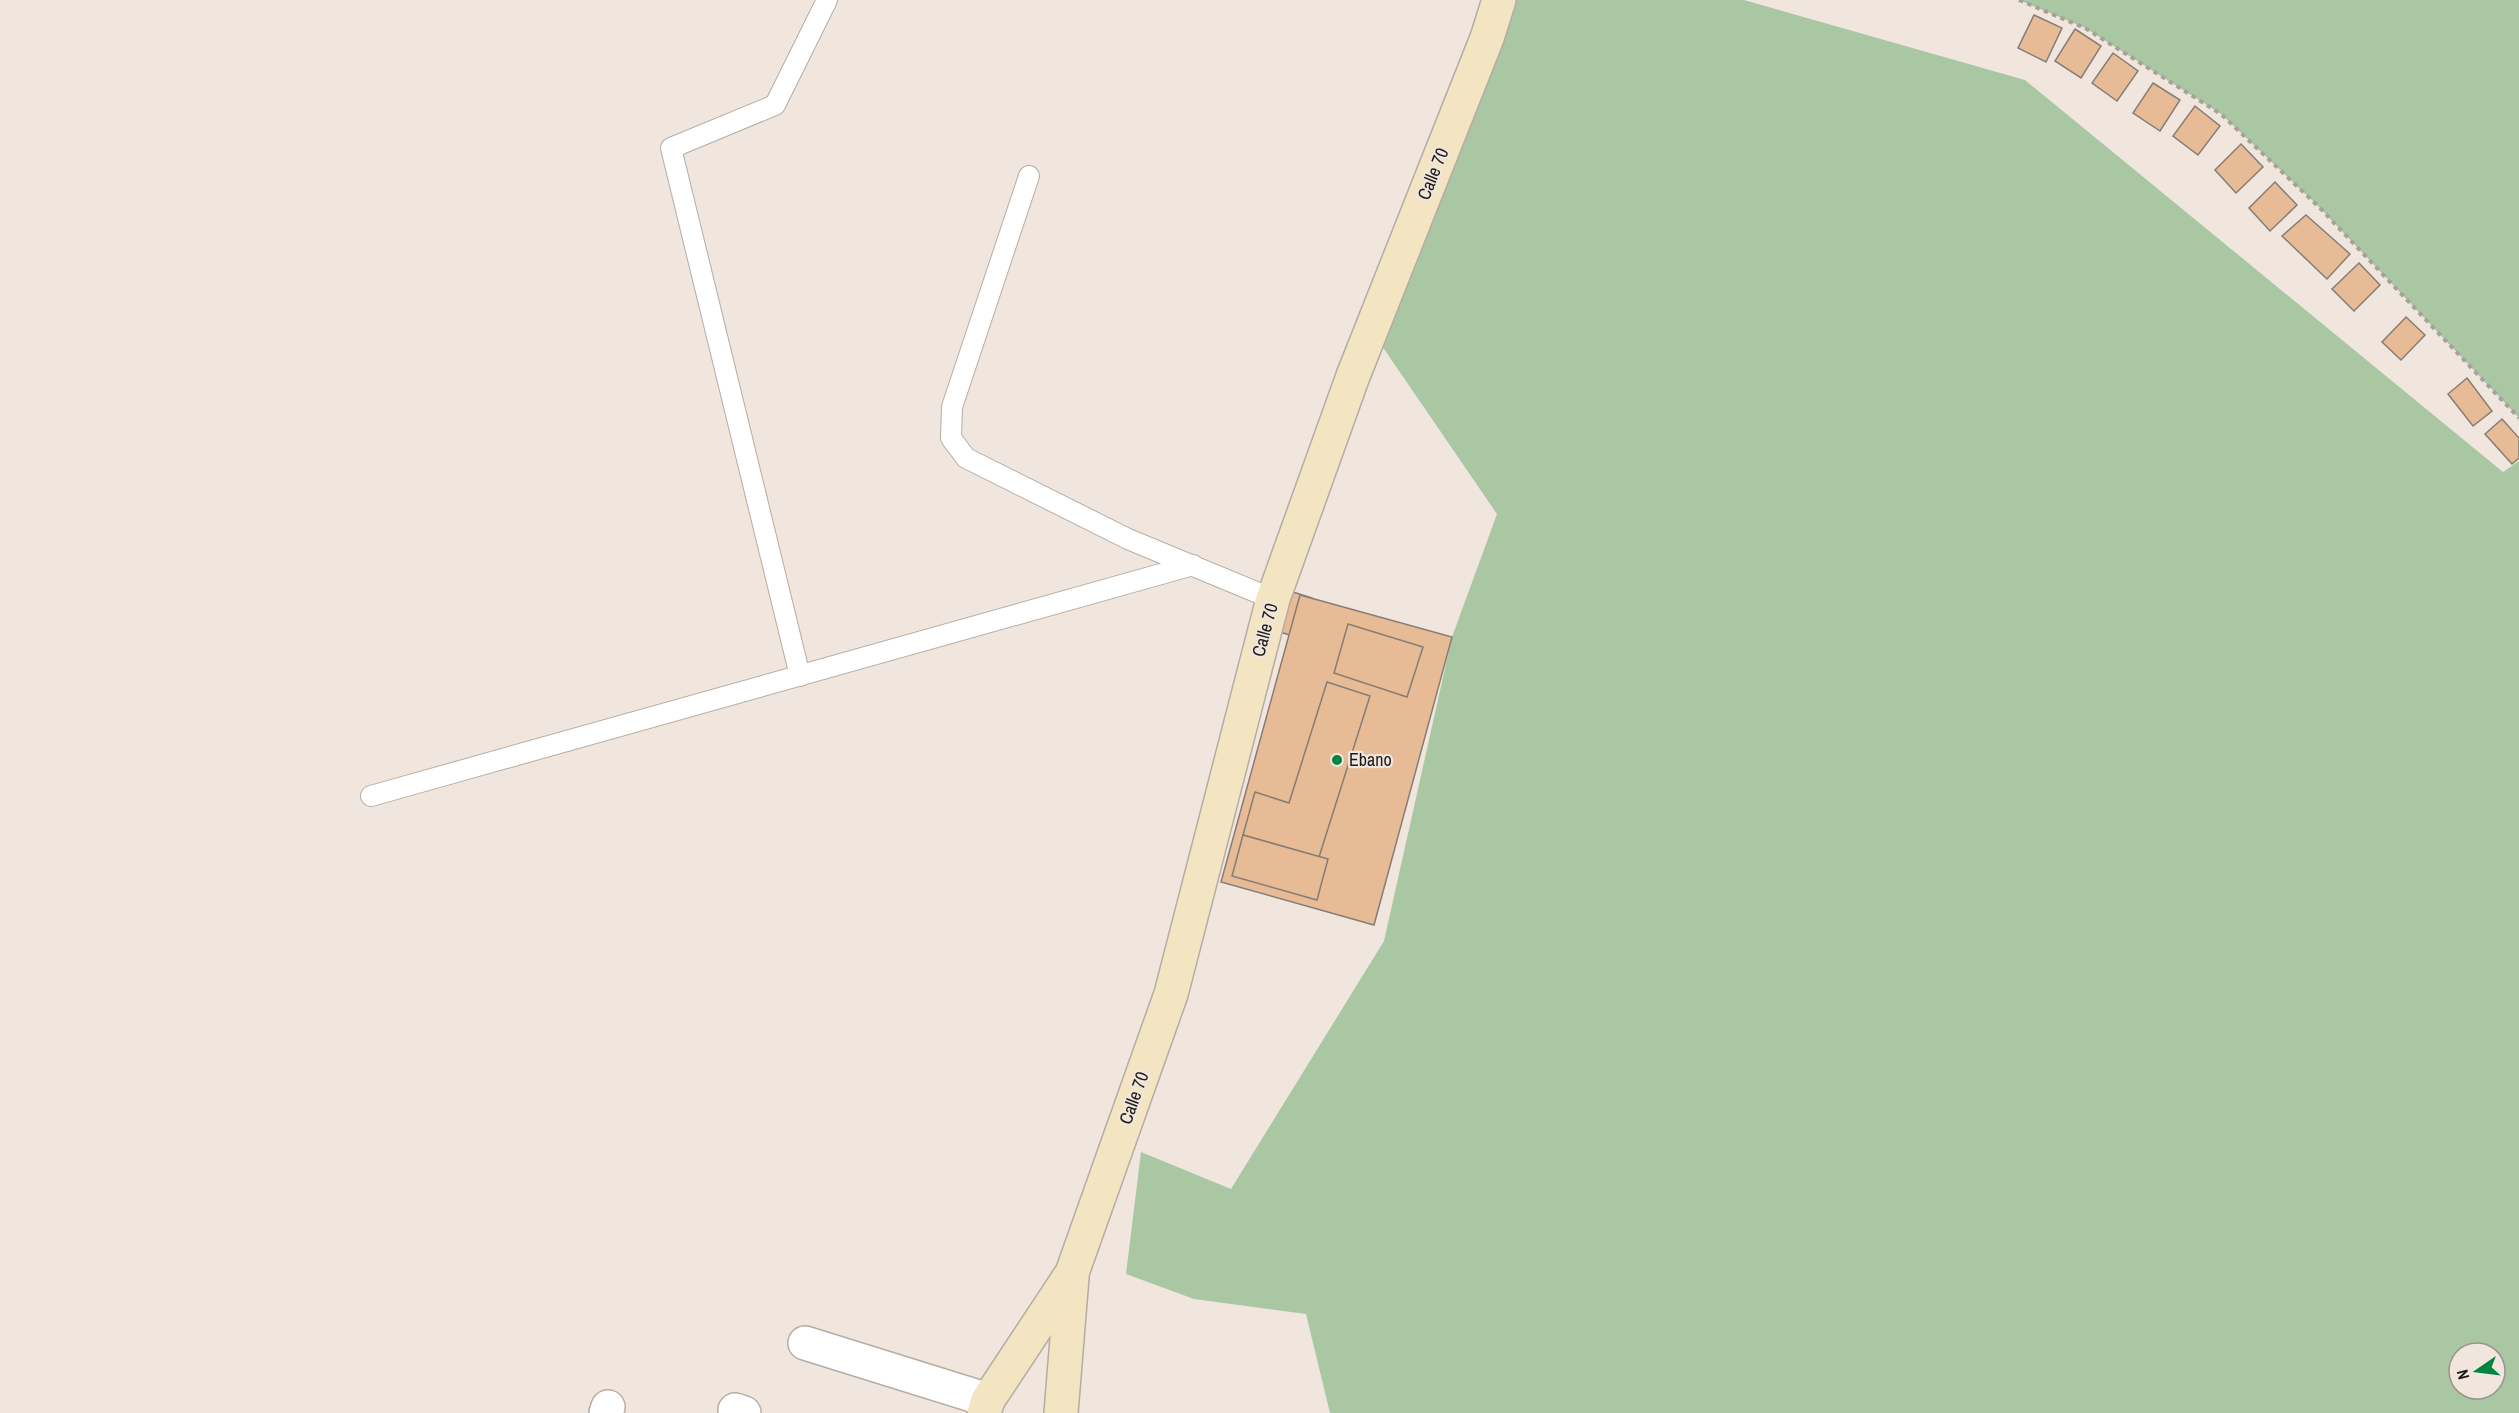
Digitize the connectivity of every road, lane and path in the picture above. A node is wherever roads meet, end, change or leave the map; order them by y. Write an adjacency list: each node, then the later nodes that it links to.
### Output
1 (828, 0): 8 (lane)
2 (1499, 0): 7 (main road, Calle 70)
3 (2019, 0): 5 (path)
4 (1029, 176): 6 (lane)
5 (2519, 418)
6 (1193, 565): 7 (lane); 8 (lane)
7 (1273, 599): 10 (main road, Calle 70)
8 (800, 676): 9 (lane)
9 (371, 796)
10 (1072, 1273): 12 (main road, Calle 70); 13 (main road, Calle 70)
11 (805, 1343): 12 (street)
12 (986, 1407)
13 (1061, 1413)

